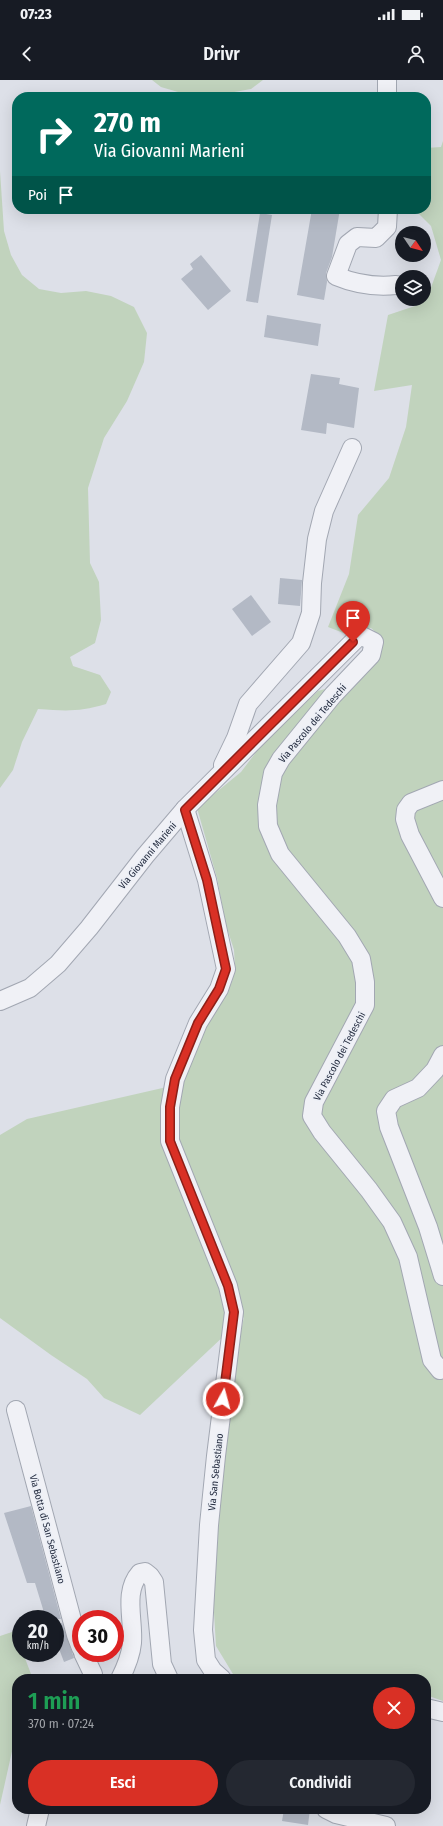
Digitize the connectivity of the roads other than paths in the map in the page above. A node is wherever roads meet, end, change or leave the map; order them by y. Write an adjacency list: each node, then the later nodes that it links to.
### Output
1 (387, 80): 2 (street)
2 (387, 92)
3 (388, 214): 4 (street)
4 (395, 285)
5 (352, 448): 7 (street)
6 (360, 635): 7 (street, Via Giovanni Marieni); 14 (street, Via Pascolo dei Tedeschi)
7 (215, 780): 9 (street, Via Giovanni Marieni)
8 (443, 790): 10 (street)
9 (185, 810): 11 (street, Via Giovanni Marieni); 21 (street, Via San Sebastiano)
10 (443, 898)
11 (0, 1001)
12 (443, 1055): 13 (street)
13 (443, 1276)
14 (443, 1369)
15 (16, 1410): 16 (street, Via Botta di San Sebastiano)
16 (72, 1620)
17 (87, 1662): 18 (street)
18 (93, 1674)
19 (122, 1674): 20 (street)
20 (167, 1674)
21 (216, 1674)
22 (431, 1709): 23 (street)
23 (443, 1712)
24 (39, 1814): 26 (street)
25 (336, 1814): 27 (street)
26 (36, 1826)
27 (386, 1826)

